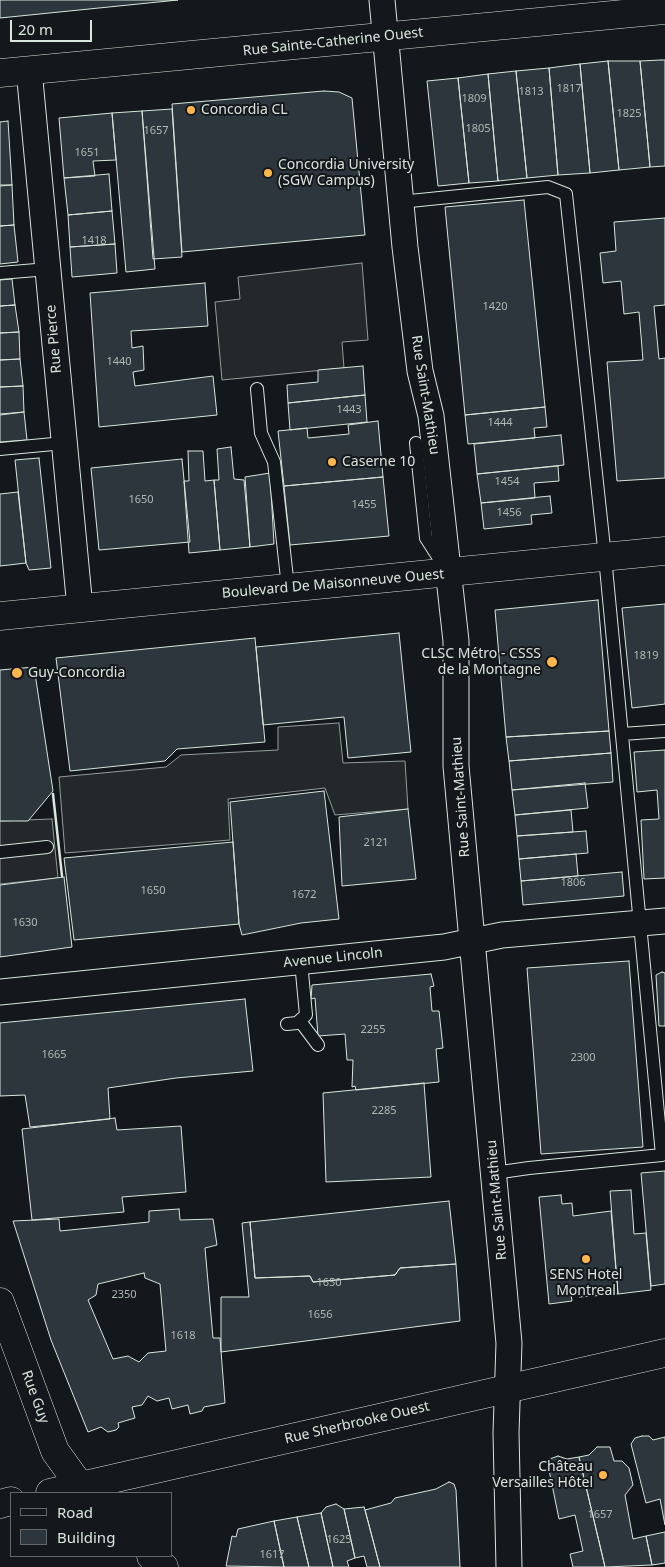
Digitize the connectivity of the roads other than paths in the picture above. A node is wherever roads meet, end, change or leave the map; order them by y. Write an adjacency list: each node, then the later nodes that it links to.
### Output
1 (382, 0): 3 (street, Rue Saint-Mathieu)
2 (665, 10): 3 (street, Rue Sainte-Catherine Ouest)
3 (386, 37): 4 (street, Rue Sainte-Catherine Ouest); 6 (street, Rue Saint-Mathieu)
4 (29, 70): 5 (street, Rue Sainte-Catherine Ouest); 7 (street, Rue Pierce)
5 (0, 73)
6 (400, 202): 14 (lane); 15 (street, Rue Saint-Mathieu)
7 (48, 269): 8 (lane); 10 (street, Rue Pierce)
8 (0, 273)
9 (257, 389): 16 (lane)
10 (64, 443): 12 (lane); 17 (street, Rue Pierce)
11 (416, 443): 15 (lane)
12 (0, 449)
13 (665, 551): 14 (street, Boulevard De Maisonneuve Ouest)
14 (605, 557): 15 (street, Boulevard De Maisonneuve Ouest); 20 (lane)
15 (448, 573): 16 (street, Boulevard De Maisonneuve Ouest); 25 (street, Rue Saint-Mathieu)
16 (288, 587): 17 (street, Boulevard De Maisonneuve Ouest)
17 (80, 608): 18 (street, Boulevard De Maisonneuve Ouest)
18 (0, 616)
19 (665, 731): 20 (lane)
20 (622, 734): 24 (lane)
21 (47, 847): 22 (lane)
22 (0, 852)
23 (665, 921): 24 (street, Avenue Lincoln)
24 (640, 923): 25 (street, Avenue Lincoln); 31 (lane)
25 (474, 941): 26 (street, Avenue Lincoln); 31 (street, Rue Saint-Mathieu)
26 (301, 962): 27 (street, Avenue Lincoln); 28 (lane)
27 (0, 992)
28 (300, 1021): 29 (lane); 30 (lane)
29 (287, 1024)
30 (318, 1045)
31 (494, 1174): 34 (street, Rue Saint-Mathieu)
32 (0, 1302): 35 (street, Rue Guy)
33 (665, 1354): 34 (street, Rue Sherbrooke Ouest)
34 (508, 1389): 35 (street, Rue Sherbrooke Ouest); 39 (street, Rue Saint-Mathieu)
35 (82, 1490): 36 (street, Rue Sherbrooke Ouest)
36 (61, 1492)
37 (152, 1557): 38 (street)
38 (164, 1567)
39 (509, 1567)

